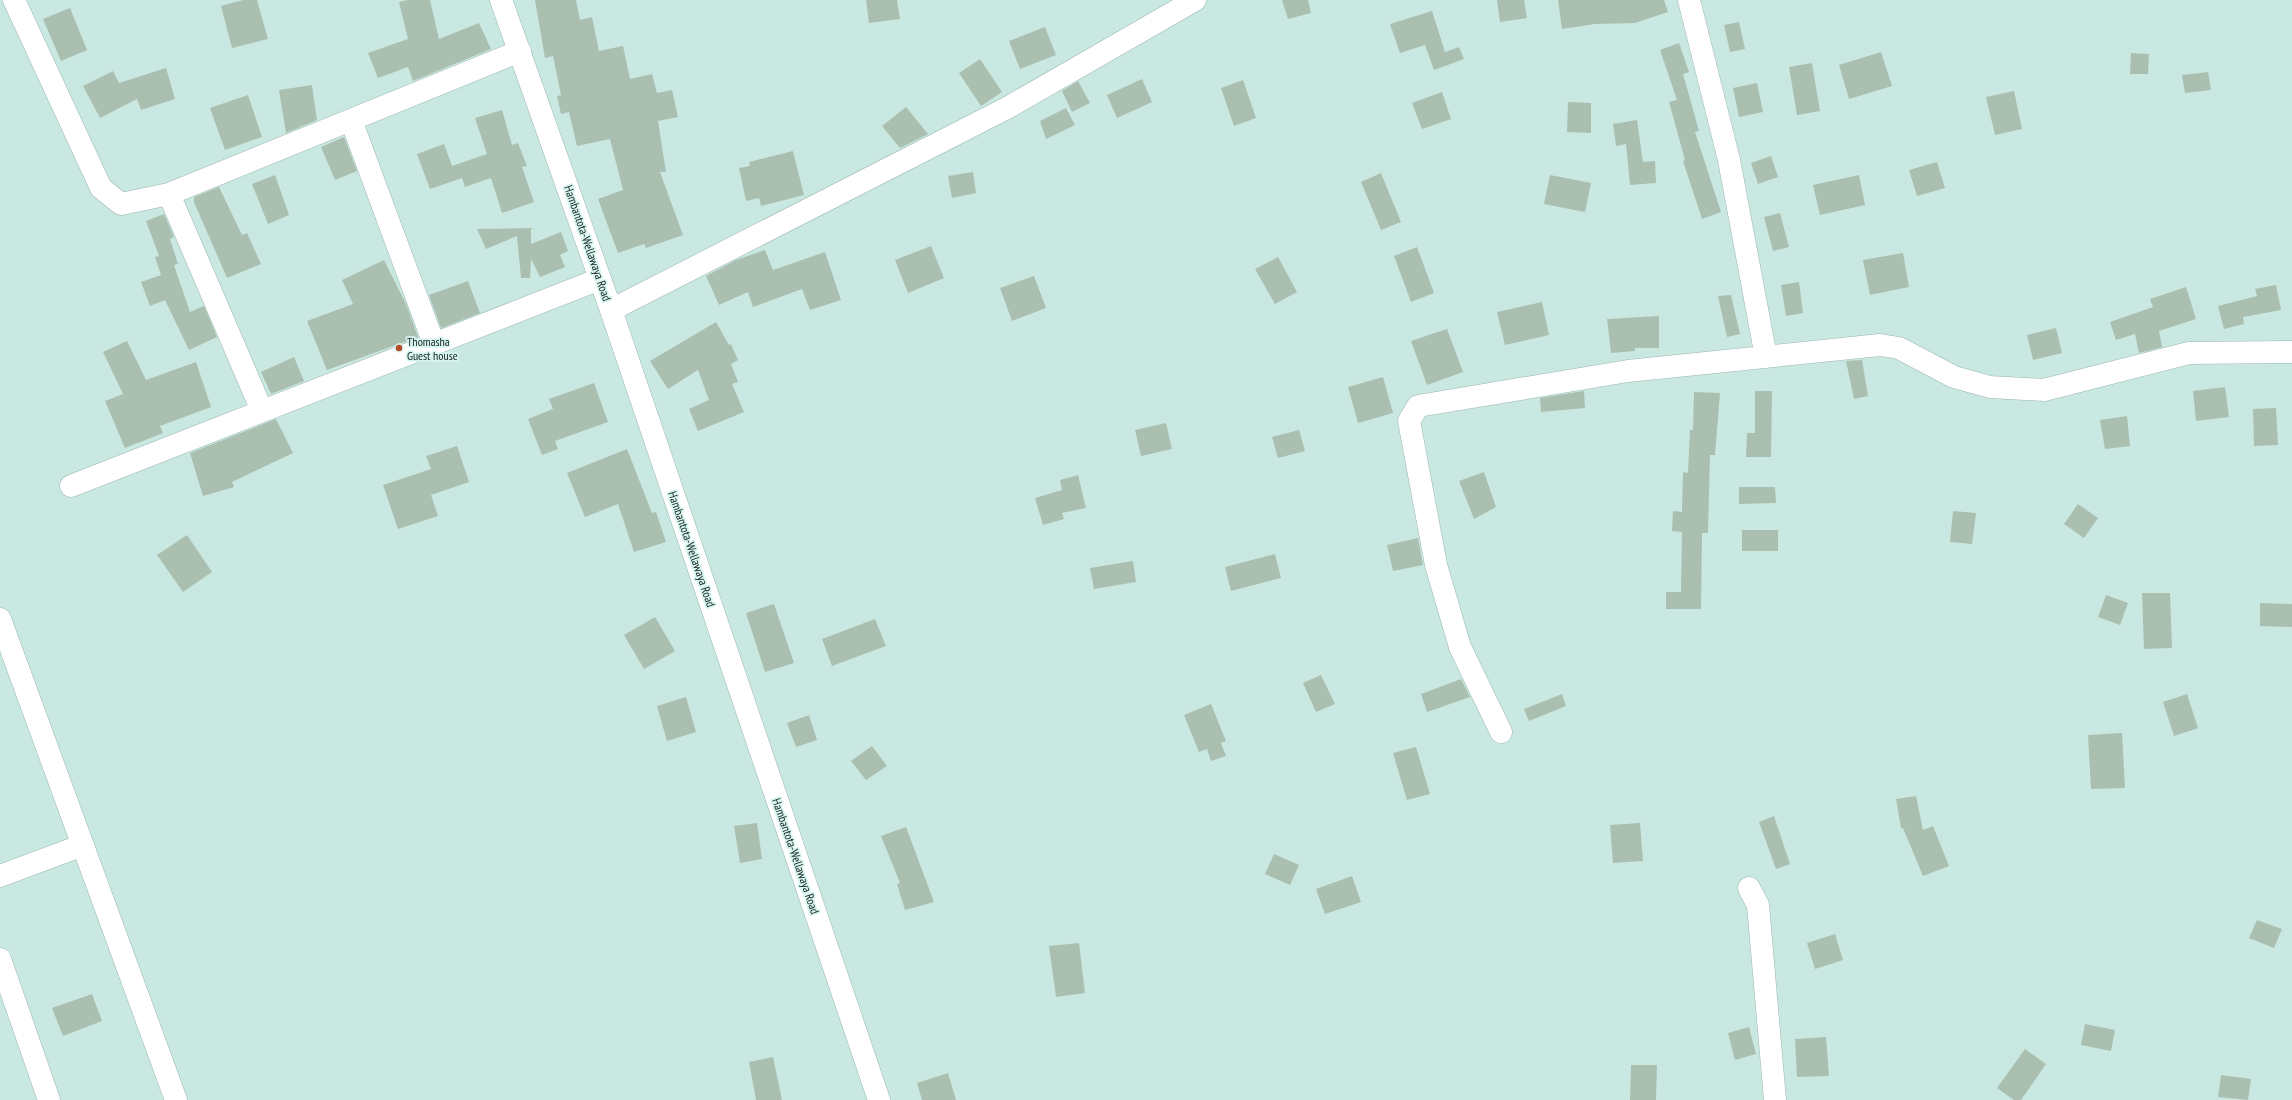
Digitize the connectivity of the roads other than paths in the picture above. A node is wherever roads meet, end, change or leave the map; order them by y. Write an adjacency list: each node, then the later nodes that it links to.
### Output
1 (14, 0): 7 (main road)
2 (501, 0): 5 (main road, Hambantota-Wellawaya Road)
3 (1195, 0): 9 (main road)
4 (1689, 0): 12 (main road)
5 (520, 51): 6 (main road); 8 (main road, Hambantota-Wellawaya Road)
6 (351, 120): 7 (main road); 10 (main road)
7 (169, 194): 13 (main road)
8 (600, 279): 9 (main road, Hambantota-Wellawaya Road); 10 (main road)
9 (611, 310): 23 (main road, Hambantota-Wellawaya Road)
10 (434, 344): 13 (main road)
11 (2292, 352): 12 (main road)
12 (1766, 357): 16 (main road)
13 (262, 411): 14 (main road)
14 (71, 486)
15 (0, 619): 17 (main road)
16 (1501, 732)
17 (83, 845): 18 (main road); 22 (main road)
18 (0, 876)
19 (1750, 888): 24 (main road)
20 (0, 959): 21 (main road)
21 (49, 1100)
22 (176, 1100)
23 (879, 1100)
24 (1775, 1100)

